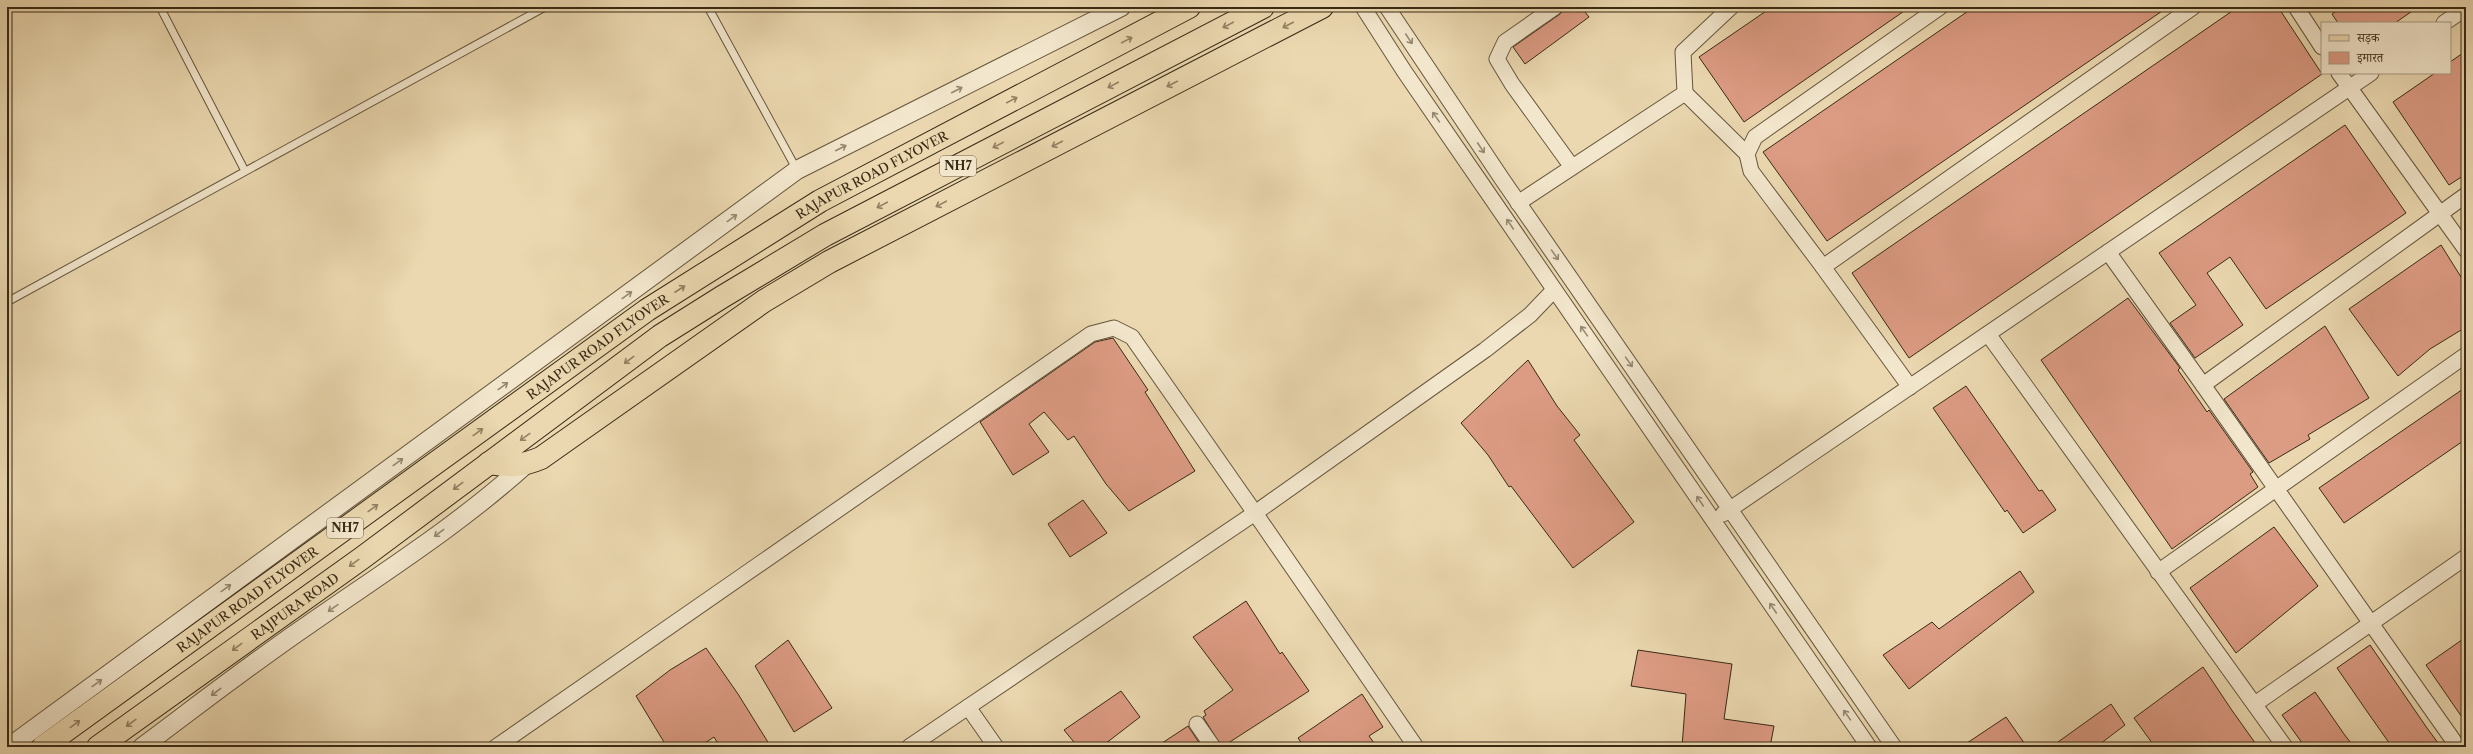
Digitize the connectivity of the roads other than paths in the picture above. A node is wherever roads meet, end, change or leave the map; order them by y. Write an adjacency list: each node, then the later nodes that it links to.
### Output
1 (160, 7): 25 (lane)
2 (545, 7): 25 (lane)
3 (708, 7): 24 (lane)
4 (1121, 7): 24 (street, one-way to 4)
5 (1189, 7): 51 (main road, RAJAPUR ROAD FLYOVER / NH7, one-way to 5)
6 (1263, 7): 38 (main road, NH7, one-way to 38)
7 (1322, 7): 39 (main road, one-way to 39)
8 (1363, 7): 32 (street, one-way to 8)
9 (1387, 7): 27 (street, one-way to 27)
10 (1556, 7): 23 (street)
11 (1731, 7): 21 (street)
12 (1940, 7): 22 (street)
13 (2193, 7): 31 (street)
14 (2296, 7): 17 (street)
15 (2466, 8): 16 (street)
16 (2445, 22)
17 (2321, 45)
18 (2340, 74): 20 (street)
19 (2370, 74): 20 (street)
20 (2349, 88): 28 (street); 30 (street)
21 (1685, 93): 22 (street); 23 (street)
22 (1748, 154): 31 (street)
23 (1572, 167): 27 (street)
24 (797, 170): 50 (street, one-way to 24)
25 (245, 171): 33 (lane)
26 (2466, 195): 28 (street)
27 (1518, 203): 41 (street, one-way to 41)
28 (2440, 214): 29 (street); 36 (street)
29 (2466, 250)
30 (2108, 252): 34 (street); 36 (street)
31 (1823, 267): 37 (street)
32 (1554, 290): 42 (street); 43 (street, one-way to 32)
33 (7, 302)
34 (1988, 334): 37 (street); 45 (street)
35 (2466, 355): 40 (street)
36 (2203, 385): 40 (street)
37 (1910, 387): 41 (street)
38 (489, 463): 39 (main road); 52 (main road, RAJPURA ROAD / NH7, one-way to 52)
39 (525, 465): 53 (street, one-way to 53)
40 (2276, 489): 45 (street); 46 (street)
41 (1731, 509): 43 (street); 60 (street)
42 (1255, 512): 48 (street); 54 (street); 58 (street)
43 (1713, 520): 59 (street, one-way to 43)
44 (2466, 557): 46 (street)
45 (2158, 572): 47 (street)
46 (2371, 624): 47 (street); 62 (street)
47 (2254, 704): 61 (street)
48 (968, 707): 55 (street); 56 (street)
49 (1197, 724): 57 (street)
50 (10, 747)
51 (43, 747)
52 (98, 747)
53 (142, 747)
54 (496, 747)
55 (909, 747)
56 (996, 747)
57 (1213, 747)
58 (1416, 747)
59 (1869, 747)
60 (1894, 747)
61 (2285, 747)
62 (2458, 747)

